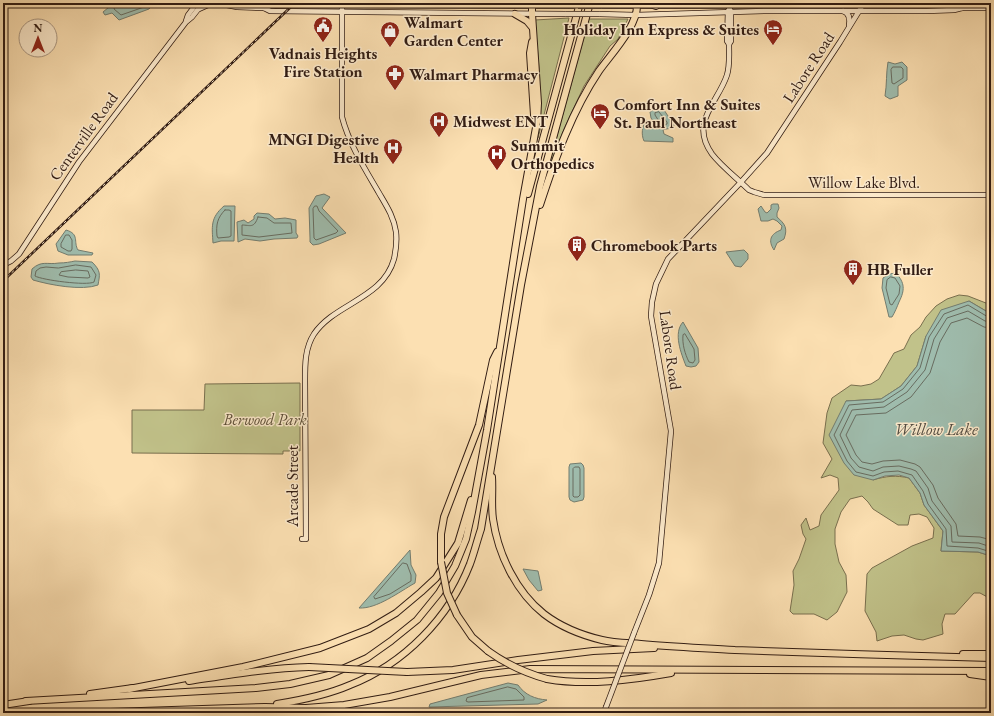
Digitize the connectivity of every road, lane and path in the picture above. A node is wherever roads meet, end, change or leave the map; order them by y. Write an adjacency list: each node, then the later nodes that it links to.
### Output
1 (197, 3): 25 (street, Centerville Road)
2 (203, 3): 17 (street, Centerville Road)
3 (217, 3): 7 (street)
4 (580, 3): 31 (highway)
5 (590, 3): 30 (highway)
6 (647, 3): 13 (highway)
7 (222, 4): 14 (street); 17 (street)
8 (532, 4): 9 (street, bridge); 12 (street); 23 (highway)
9 (637, 4): 13 (street); 24 (highway)
10 (864, 4): 11 (street); 15 (street); 19 (street, Labore Road)
11 (728, 5): 13 (street); 21 (street)
12 (342, 6): 14 (street); 20 (street)
13 (656, 6)
14 (264, 8): 20 (street)
15 (962, 8): 16 (street); 19 (street)
16 (991, 8)
17 (198, 10): 25 (street, Centerville Road)
18 (841, 11): 19 (street); 21 (street); 27 (street)
19 (860, 11): 27 (street, Labore Road)
20 (342, 12): 22 (street); 36 (street, Arcade Street)
21 (729, 12): 24 (street); 28 (street, Willow Lake Blvd.)
22 (515, 14): 23 (street); 26 (highway)
23 (532, 14): 24 (street, bridge); 26 (highway)
24 (636, 15): 30 (highway)
25 (186, 22): 32 (street, Centerville Road)
26 (533, 29): 31 (highway)
27 (848, 31): 28 (street, Labore Road)
28 (741, 182): 29 (street, Willow Lake Blvd.); 50 (street, Labore Road, bridge)
29 (991, 195)
30 (532, 229): 34 (highway)
31 (517, 241): 33 (highway)
32 (3, 265)
33 (501, 344): 35 (highway); 41 (highway, bridge)
34 (492, 461): 37 (highway); 48 (highway)
35 (477, 486): 45 (highway); 46 (highway)
36 (302, 539)
37 (681, 648): 39 (highway); 45 (highway, bridge)
38 (991, 654): 39 (highway)
39 (871, 655): 40 (highway)
40 (991, 658)
41 (686, 670): 42 (highway); 48 (highway)
42 (953, 671): 43 (highway); 44 (highway)
43 (991, 671)
44 (991, 677)
45 (128, 689): 46 (highway)
46 (26, 701): 47 (highway)
47 (3, 705)
48 (265, 706): 49 (highway)
49 (80, 713)
50 (604, 713)

